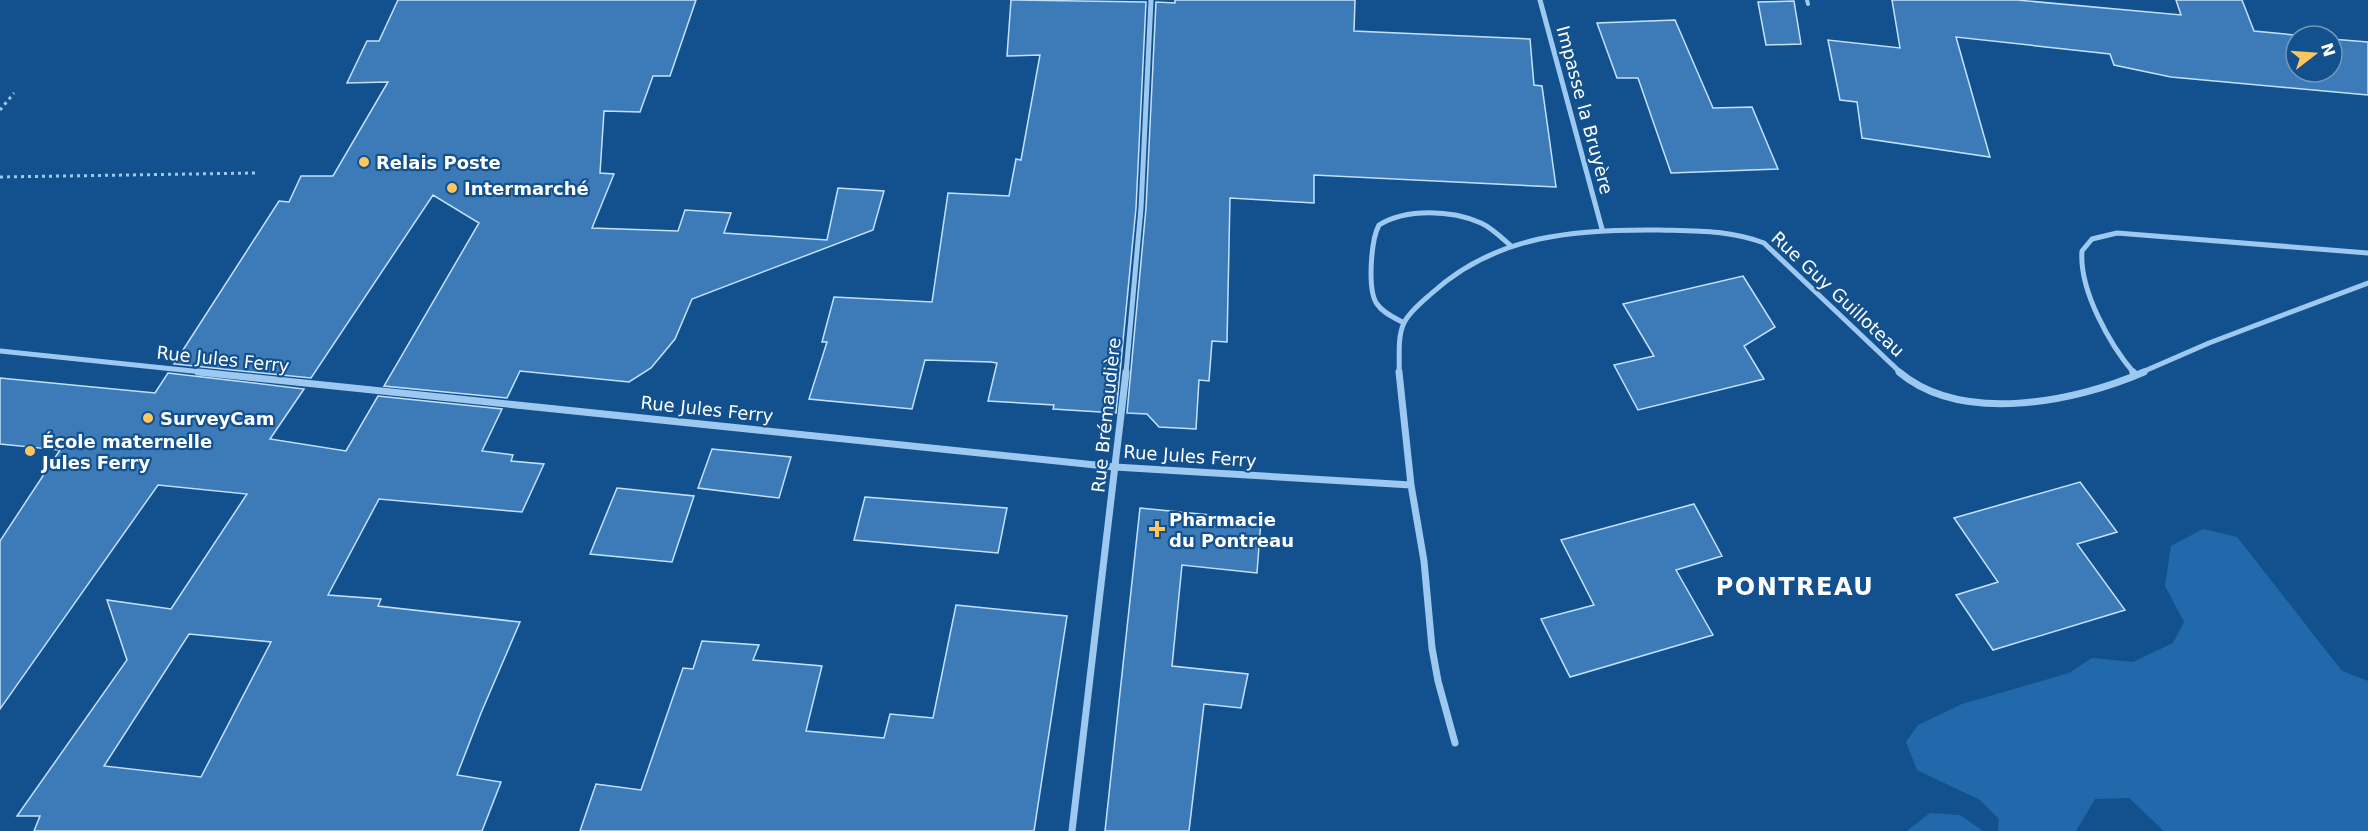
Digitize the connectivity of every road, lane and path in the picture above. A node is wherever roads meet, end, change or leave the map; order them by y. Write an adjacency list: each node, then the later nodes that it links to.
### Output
1 (1151, 0): 14 (street, Rue Brémaudière)
2 (1540, 0): 7 (street, Impasse la Bruyère)
3 (14, 93): 4 (path)
4 (0, 111)
5 (255, 173): 6 (path)
6 (0, 177)
7 (1602, 229): 8 (street, Rue Guy Guilloteau); 13 (street, Rue Guy Guilloteau)
8 (1510, 246): 11 (street, Rue Guy Guilloteau); 11 (street)
9 (2368, 253): 13 (street)
10 (2368, 283): 13 (street, Rue Guy Guilloteau)
11 (1404, 323): 15 (street)
12 (0, 351): 14 (street, Rue Jules Ferry)
13 (2136, 375)
14 (1115, 467): 15 (street, Rue Jules Ferry); 17 (street, Rue Brémaudière)
15 (1411, 485): 16 (street)
16 (1455, 743)
17 (1072, 831)

